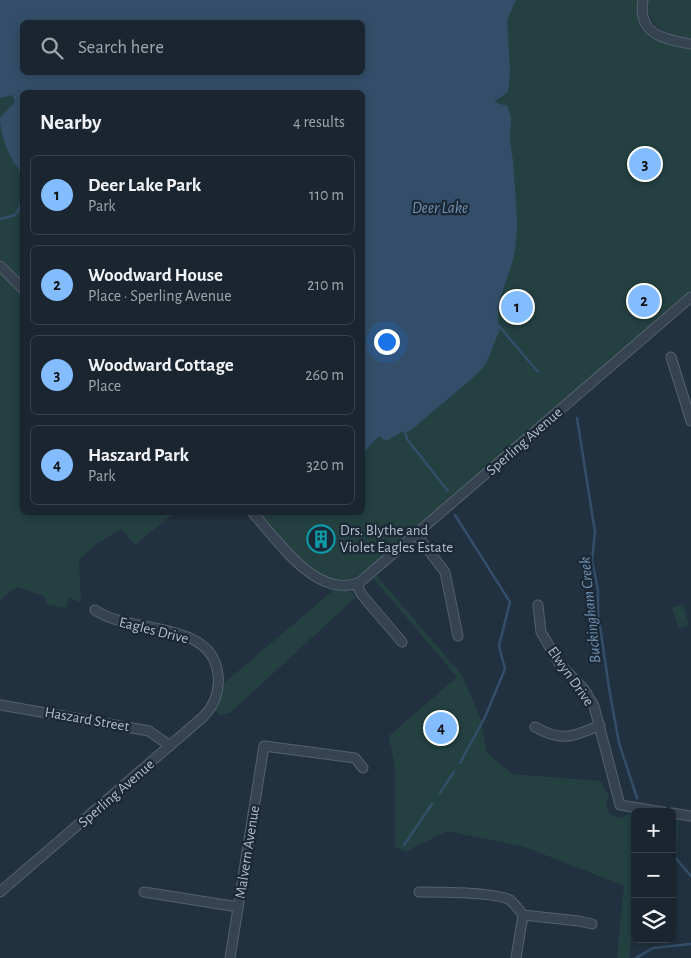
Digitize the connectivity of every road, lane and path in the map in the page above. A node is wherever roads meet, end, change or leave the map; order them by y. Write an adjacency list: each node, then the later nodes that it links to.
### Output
1 (642, 0): 2 (street)
2 (691, 44)
3 (0, 266): 4 (street)
4 (20, 286)
5 (691, 297): 9 (street, Sperling Avenue)
6 (671, 357): 7 (street)
7 (691, 421)
8 (255, 515): 10 (street)
9 (416, 534): 10 (street, Sperling Avenue); 13 (street)
10 (356, 584): 14 (street)
11 (538, 606): 17 (street, Elwyn Drive)
12 (95, 610): 15 (street, Eagles Drive)
13 (458, 636)
14 (402, 642)
15 (218, 683): 19 (street, Sperling Avenue)
16 (0, 705): 19 (street, Haszard Street)
17 (600, 725): 18 (street); 21 (street, Elwyn Drive)
18 (535, 727)
19 (170, 746): 24 (street, Sperling Avenue)
20 (363, 768): 27 (street, Malvern Avenue)
21 (638, 808)
22 (676, 814): 23 (street)
23 (691, 816)
24 (0, 892)
25 (144, 892): 27 (street)
26 (419, 892): 28 (street)
27 (238, 908): 30 (street, Malvern Avenue)
28 (523, 915): 29 (street); 31 (street)
29 (592, 924)
30 (230, 958)
31 (516, 958)

